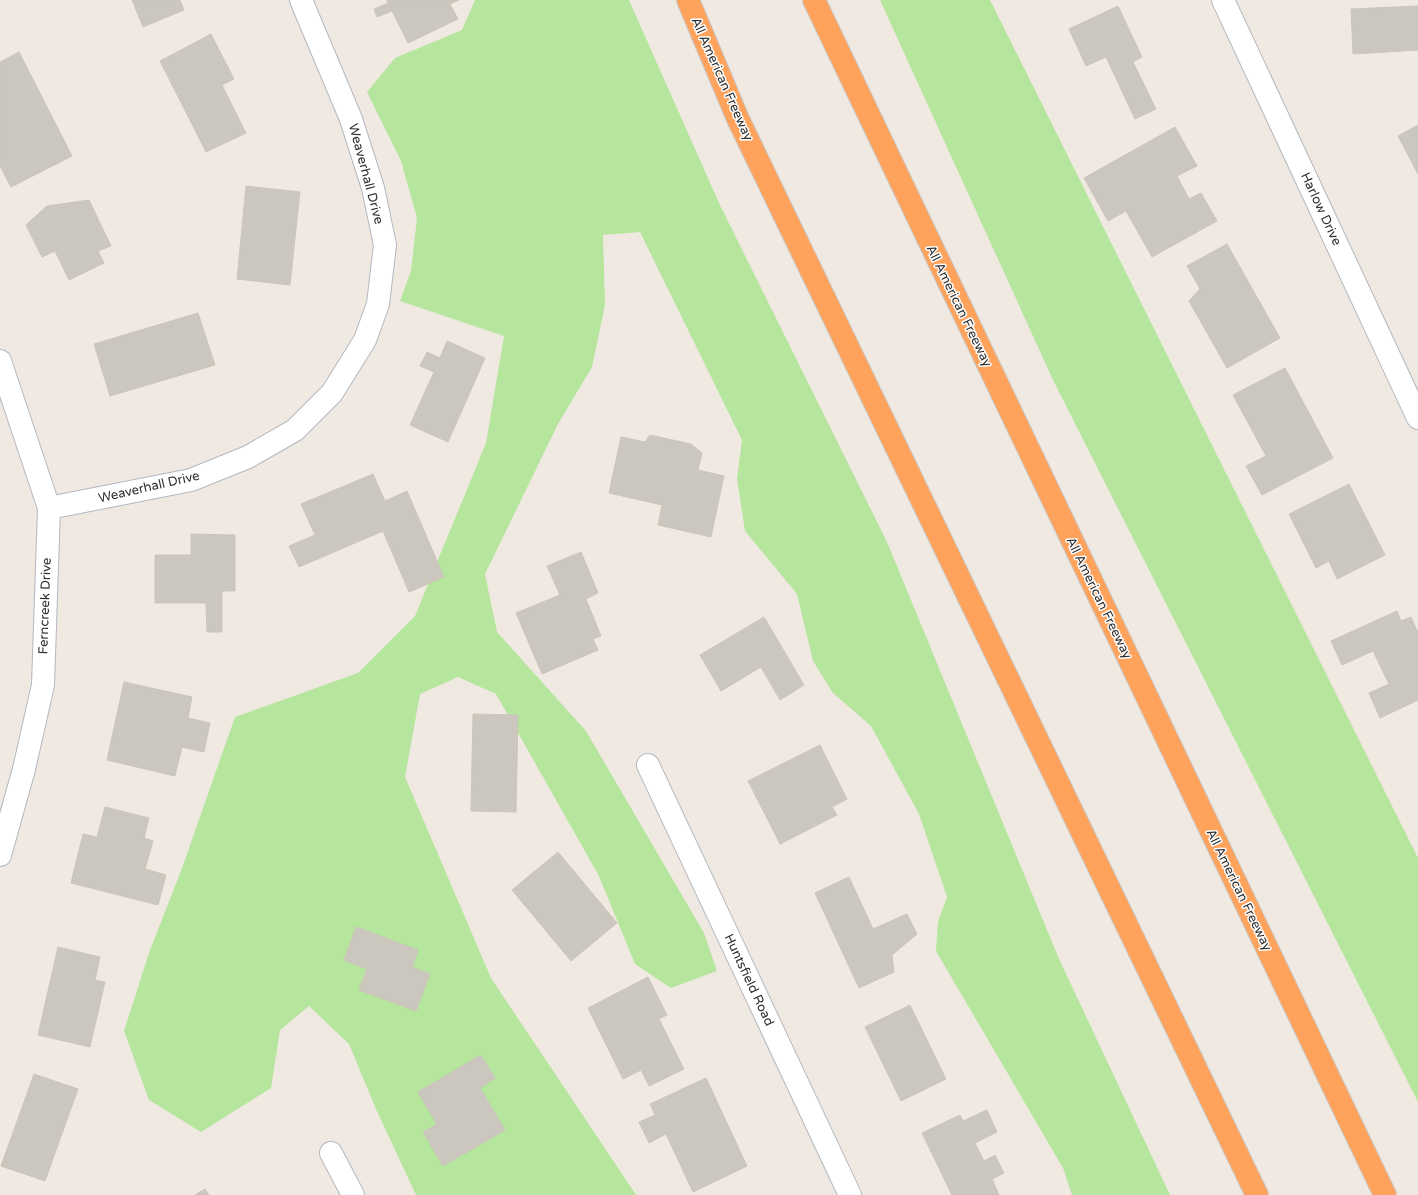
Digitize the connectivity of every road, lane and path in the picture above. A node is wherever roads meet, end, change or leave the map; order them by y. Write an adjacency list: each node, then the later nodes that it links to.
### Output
1 (301, 0): 7 (street, Weaverhall Drive)
2 (688, 0): 13 (highway, All American Freeway)
3 (814, 0): 14 (highway, All American Freeway)
4 (1223, 0): 6 (street, Harlow Drive)
5 (0, 361): 7 (street, Ferncreek Drive)
6 (1418, 418)
7 (48, 508): 9 (street, Ferncreek Drive)
8 (648, 765): 12 (street, Huntsfield Road)
9 (0, 855)
10 (331, 1152): 11 (street)
11 (353, 1195)
12 (850, 1195)
13 (1257, 1195)
14 (1385, 1195)

